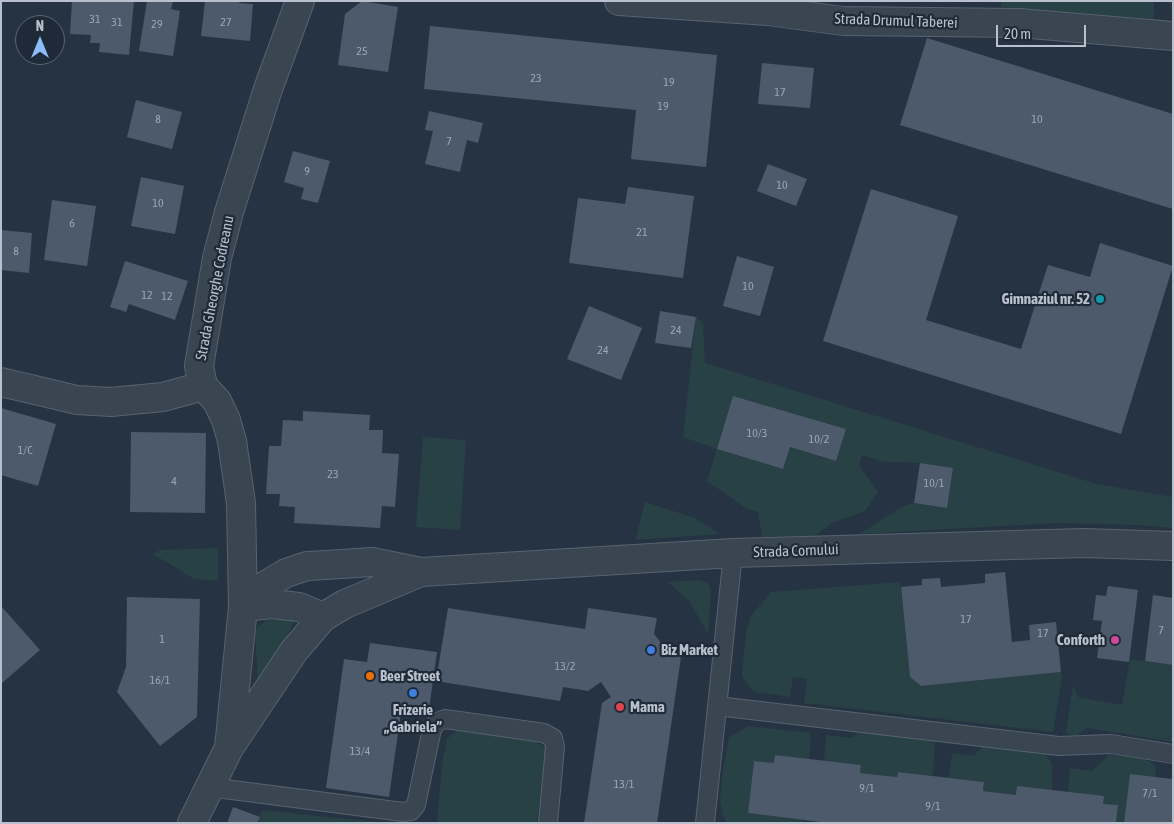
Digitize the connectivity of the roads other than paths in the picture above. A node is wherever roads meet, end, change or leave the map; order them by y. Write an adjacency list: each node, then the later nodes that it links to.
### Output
1 (300, 1): 5 (street, Strada Gheorghe Codreanu)
2 (619, 1): 3 (street, Strada Drumul Taberei)
3 (1173, 36)
4 (1, 382): 5 (street)
5 (203, 386): 9 (street)
6 (1173, 546): 7 (street, Strada Cornului)
7 (733, 553): 8 (street, Strada Cornului); 11 (lane)
8 (421, 572): 9 (street); 10 (street)
9 (244, 607): 10 (street); 12 (street)
10 (323, 617): 12 (street)
11 (718, 706): 13 (lane); 17 (lane)
12 (229, 748): 14 (street)
13 (1173, 754)
14 (209, 787): 15 (street); 16 (lane)
15 (192, 823)
16 (548, 823)
17 (705, 823)

